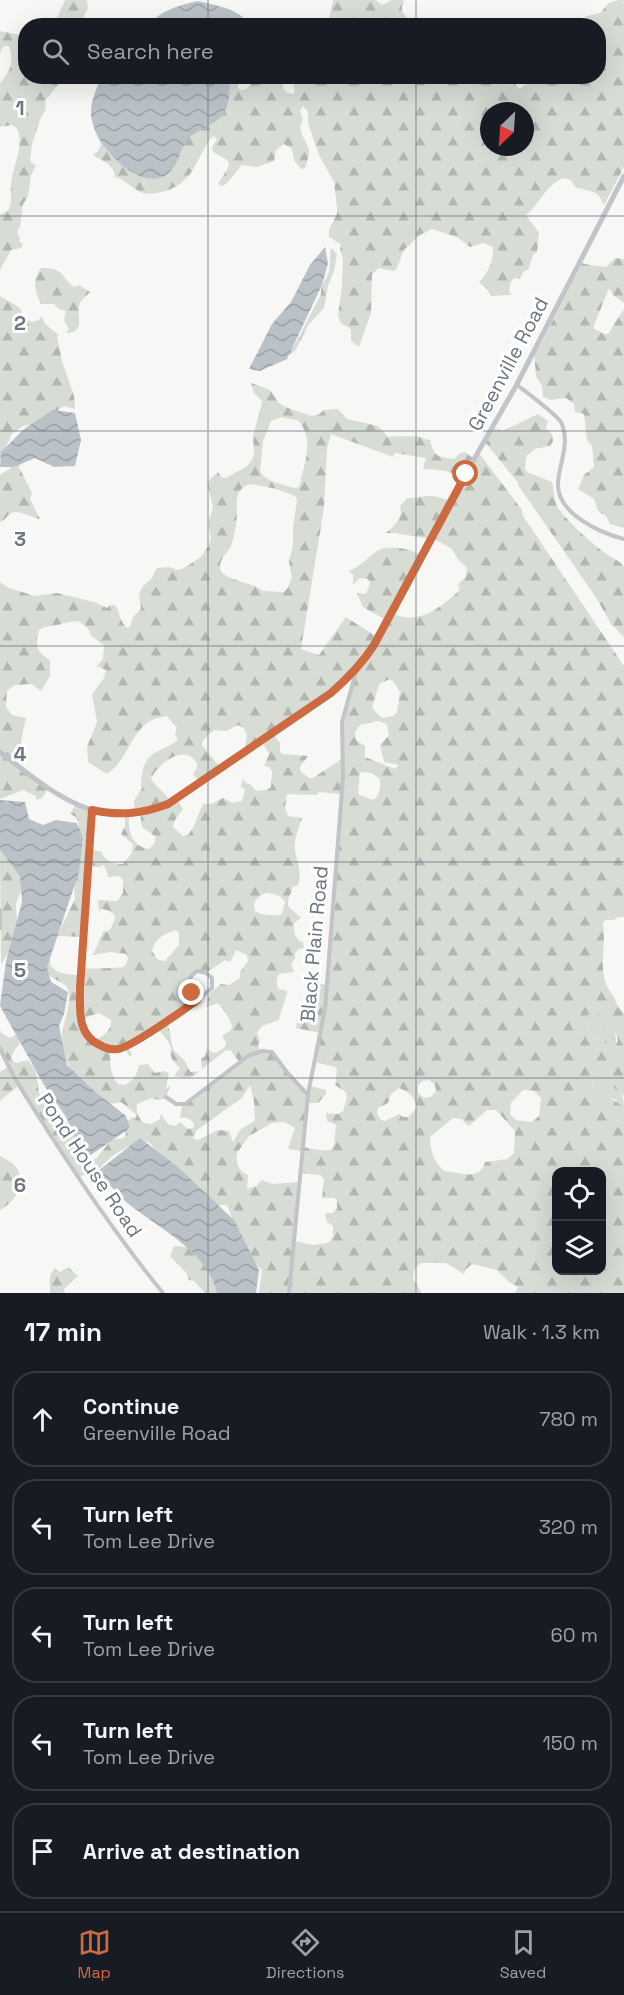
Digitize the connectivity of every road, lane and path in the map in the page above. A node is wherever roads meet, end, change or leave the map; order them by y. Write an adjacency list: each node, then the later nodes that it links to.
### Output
1 (624, 176): 2 (main road, Greenville Road)
2 (517, 385): 3 (street); 4 (main road, Greenville Road)
3 (624, 538)
4 (357, 670): 6 (main road, Greenville Road); 11 (street, Black Plain Road)
5 (0, 752): 6 (main road, Greenville Road)
6 (92, 810): 9 (street)
7 (0, 910): 8 (street)
8 (0, 928)
9 (197, 1000): 9 (street)
10 (0, 1048): 13 (street, Pond House Road)
11 (308, 1094): 12 (street); 14 (street, Black Plain Road)
12 (166, 1097)
13 (163, 1293)
14 (289, 1293)

